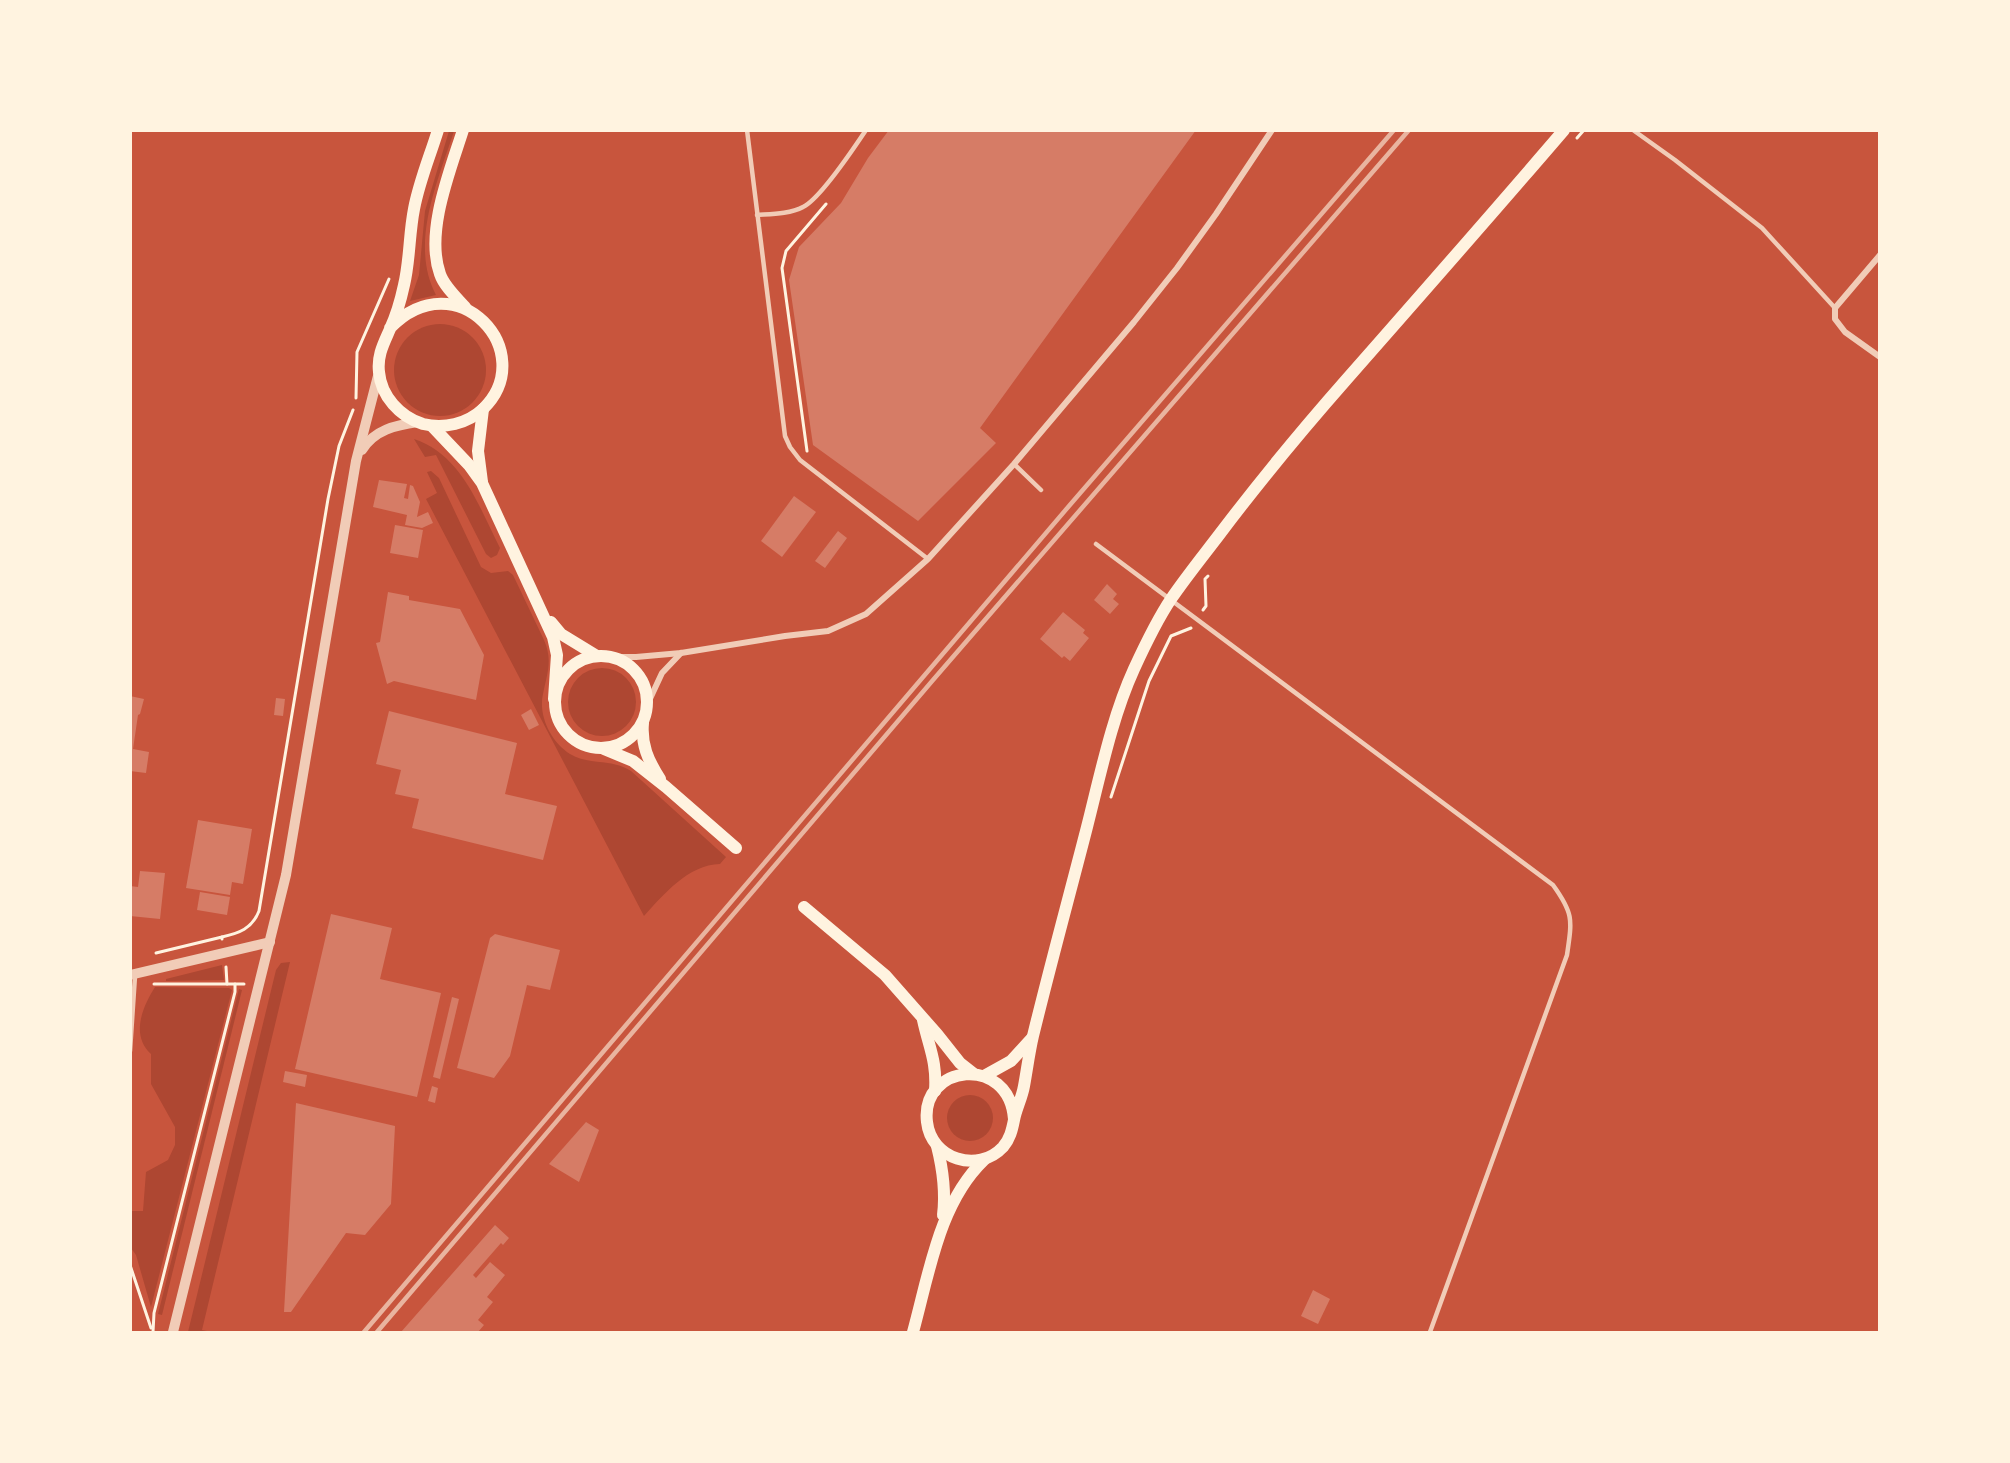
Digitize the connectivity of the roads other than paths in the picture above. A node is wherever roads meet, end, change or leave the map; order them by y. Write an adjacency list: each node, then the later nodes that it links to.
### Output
1 (438, 130): 12 (main road)
2 (464, 130): 10 (main road)
3 (747, 130): 8 (lane)
4 (866, 130): 8 (lane)
5 (1272, 130): 19 (street)
6 (1564, 130): 24 (main road)
7 (1633, 130): 11 (lane)
8 (757, 215): 23 (lane)
9 (1880, 255): 11 (street)
10 (465, 308): 12 (main road); 15 (main road)
11 (1835, 308): 13 (street)
12 (390, 328): 14 (main road)
13 (1880, 357)
14 (379, 372): 16 (main road); 18 (street)
15 (483, 409): 17 (main road); 20 (main road)
16 (418, 422): 17 (main road); 18 (street)
17 (432, 426): 20 (main road)
18 (356, 461): 36 (street)
19 (1014, 464): 21 (lane); 23 (street)
20 (482, 483): 25 (main road)
21 (1041, 490)
22 (1096, 544): 24 (lane)
23 (928, 559): 26 (street)
24 (1170, 600): 39 (main road); 49 (lane)
25 (543, 612): 27 (main road); 29 (main road)
26 (681, 653): 28 (street); 30 (street)
27 (597, 656): 28 (main road); 29 (main road)
28 (612, 657): 30 (main road)
29 (554, 699): 32 (main road)
30 (648, 703): 31 (main road)
31 (643, 722): 32 (main road); 33 (main road)
32 (604, 749): 33 (main road)
33 (666, 787): 34 (main road)
34 (736, 848)
35 (804, 906): 38 (main road)
36 (270, 942): 37 (street); 47 (street)
37 (133, 975): 40 (lane)
38 (922, 1019): 41 (main road); 42 (main road)
39 (1033, 1037): 41 (main road); 43 (main road)
40 (130, 1051)
41 (979, 1075): 42 (main road); 43 (main road)
42 (936, 1091): 44 (main road)
43 (1014, 1119): 45 (main road)
44 (936, 1146): 45 (main road); 46 (main road)
45 (984, 1159): 46 (main road)
46 (940, 1234): 48 (main road)
47 (173, 1332)
48 (914, 1332)
49 (1430, 1332)

